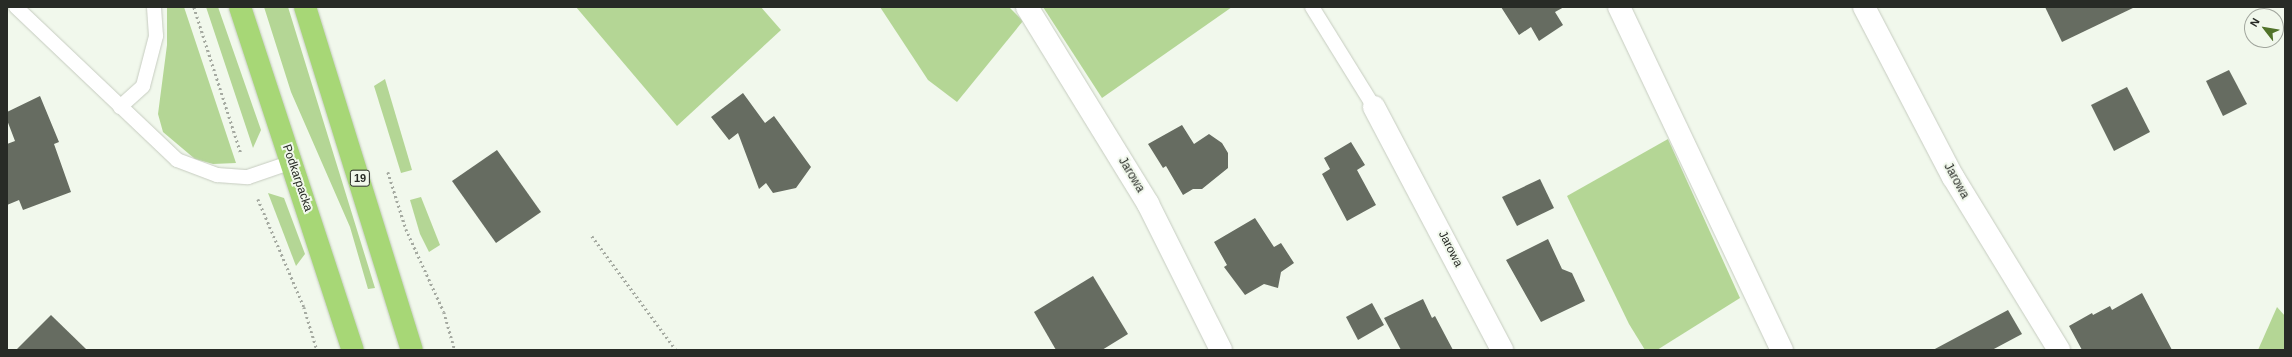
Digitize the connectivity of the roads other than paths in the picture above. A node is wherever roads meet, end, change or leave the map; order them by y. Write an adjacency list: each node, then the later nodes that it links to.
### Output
1 (16, 7): 9 (lane)
2 (154, 7): 9 (lane)
3 (240, 7): 11 (highway, Podkarpacka)
4 (306, 7): 13 (highway, 19)
5 (1027, 7): 14 (street, Jarowa)
6 (1312, 7): 10 (lane)
7 (1619, 7): 16 (street)
8 (1864, 7): 17 (street, Jarowa)
9 (120, 107): 11 (lane)
10 (1374, 107): 15 (street, Jarowa)
11 (292, 162): 12 (highway, Podkarpacka)
12 (353, 350)
13 (412, 350)
14 (1221, 350)
15 (1502, 350)
16 (1782, 350)
17 (2059, 350)

